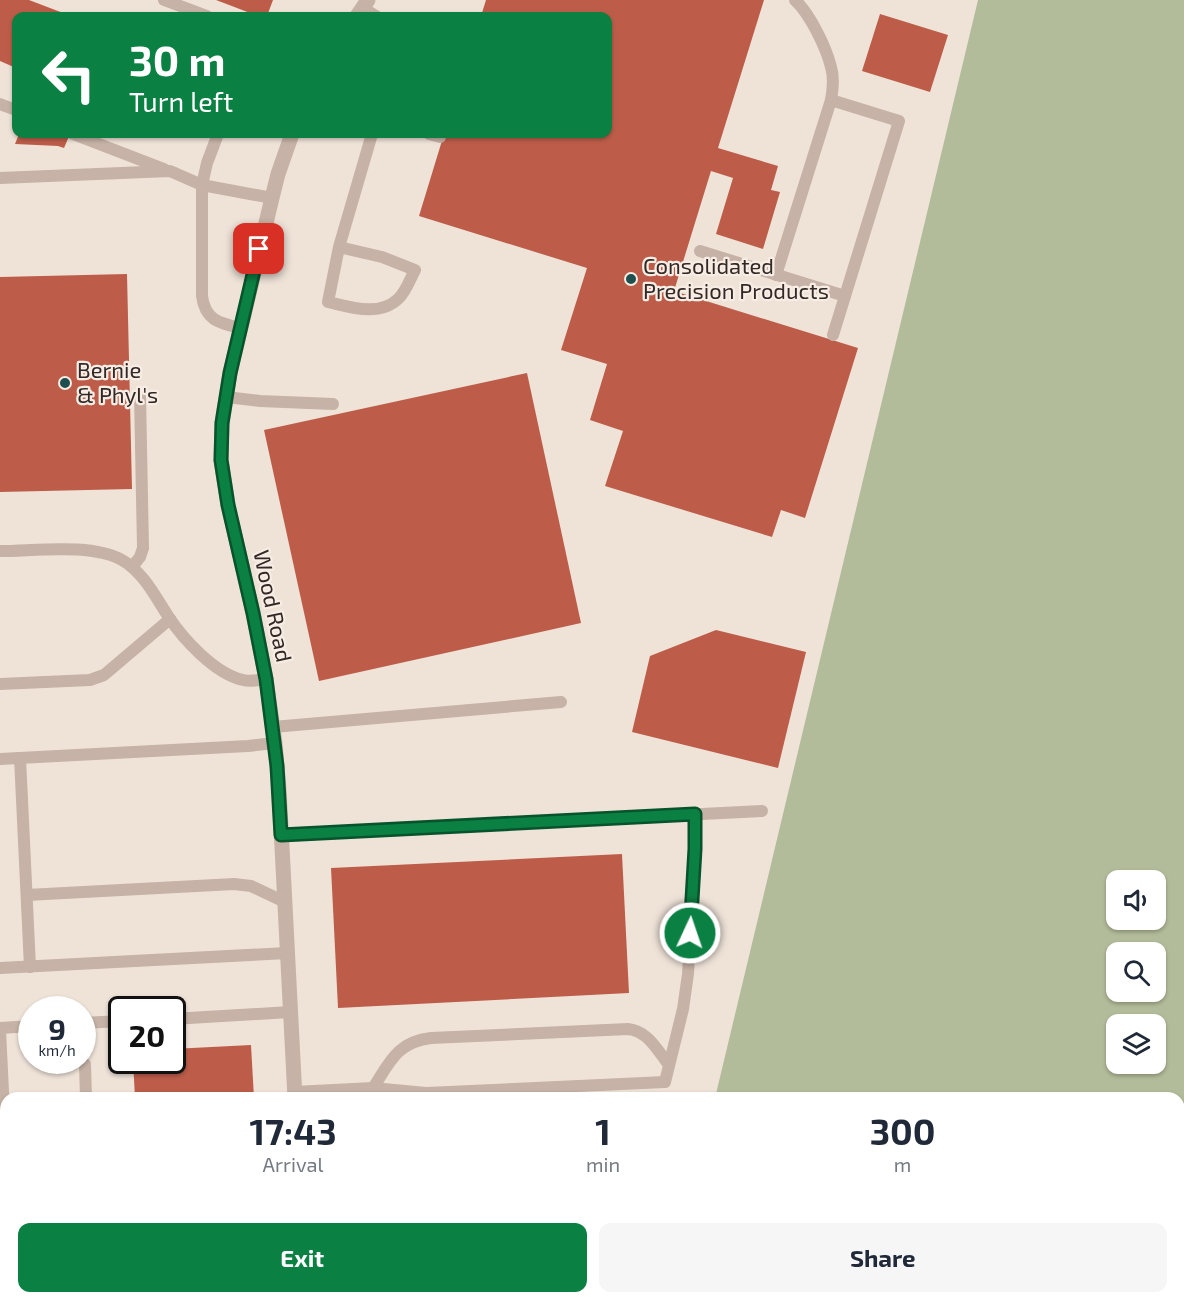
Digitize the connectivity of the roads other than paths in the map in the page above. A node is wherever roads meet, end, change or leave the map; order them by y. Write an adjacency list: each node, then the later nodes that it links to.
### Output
1 (164, 0): 3 (lane)
2 (795, 0): 4 (lane)
3 (196, 12)
4 (831, 100): 15 (lane); 16 (lane)
5 (83, 138): 9 (lane)
6 (216, 138): 11 (lane)
7 (290, 138): 12 (street, Wood Road)
8 (371, 138): 13 (lane)
9 (170, 171): 10 (lane); 11 (lane)
10 (0, 178)
11 (202, 185): 12 (lane); 17 (lane)
12 (272, 198): 17 (street, Wood Road)
13 (339, 247): 13 (lane)
14 (700, 251): 15 (lane)
15 (776, 275): 16 (lane)
16 (845, 296): 18 (lane)
17 (240, 328): 20 (street, Wood Road)
18 (832, 335)
19 (140, 394): 23 (lane)
20 (226, 397): 21 (lane); 25 (street, Wood Road)
21 (333, 404)
22 (0, 551): 23 (lane)
23 (132, 567): 24 (lane)
24 (170, 619): 25 (lane); 26 (lane)
25 (266, 679): 28 (street, Wood Road)
26 (0, 684)
27 (561, 702): 28 (lane)
28 (273, 727): 29 (street, Wood Road)
29 (275, 743): 30 (lane); 34 (street, Wood Road)
30 (20, 758): 31 (lane); 35 (lane)
31 (0, 759)
32 (762, 811): 33 (lane)
33 (695, 814): 34 (lane); 44 (lane)
34 (281, 835): 36 (street, Wood Road)
35 (27, 895): 36 (lane); 38 (lane)
36 (285, 902): 37 (street, Wood Road)
37 (287, 953): 38 (lane); 40 (street, Wood Road)
38 (30, 967): 39 (lane)
39 (0, 968)
40 (290, 1012): 41 (lane); 49 (street, Wood Road)
41 (186, 1017)
42 (18, 1027): 43 (lane)
43 (0, 1029): 47 (lane)
44 (669, 1065): 46 (lane); 52 (lane)
45 (85, 1074): 48 (lane)
46 (373, 1088): 50 (lane); 51 (lane)
47 (3, 1092)
48 (86, 1092)
49 (294, 1092)
50 (328, 1092)
51 (415, 1092)
52 (448, 1092)

